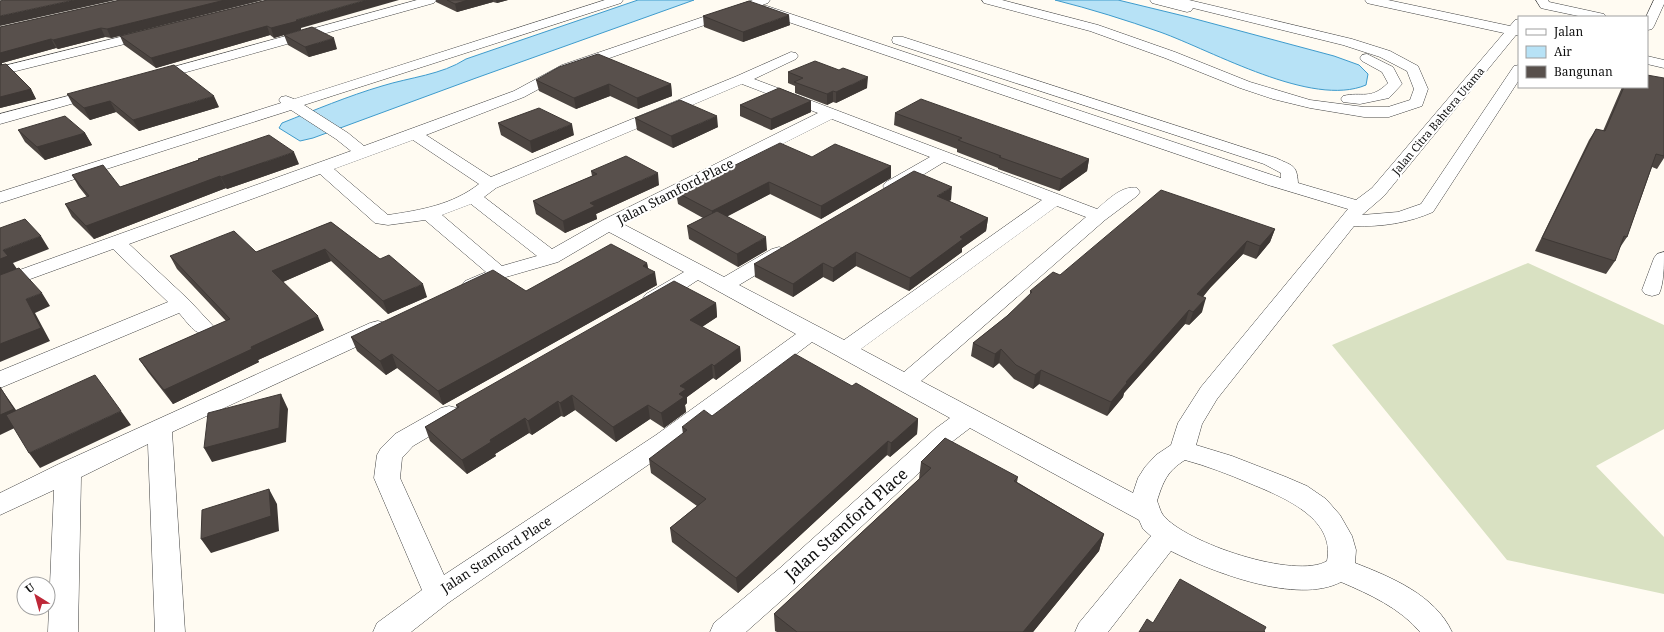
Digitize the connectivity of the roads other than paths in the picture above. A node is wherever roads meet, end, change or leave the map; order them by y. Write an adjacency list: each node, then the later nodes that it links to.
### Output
1 (430, 0): 11 (street)
2 (764, 0): 13 (street)
3 (776, 0): 17 (street)
4 (988, 0): 7 (street)
5 (1019, 0): 6 (street)
6 (1156, 0)
7 (1174, 0)
8 (1371, 0): 18 (street)
9 (1420, 0): 18 (street)
10 (1660, 0): 19 (street)
11 (408, 2): 30 (street)
12 (601, 2): 32 (street)
13 (741, 2): 35 (street); 40 (street)
14 (1543, 3): 15 (street); 16 (street)
15 (1539, 16)
16 (1596, 16)
17 (860, 27)
18 (1517, 27): 48 (street, Jalan Citra Bahtera Utama)
19 (1651, 27)
20 (160, 31): 27 (street)
21 (882, 35): 40 (street)
22 (1648, 48): 23 (street)
23 (1664, 51)
24 (791, 56): 29 (street)
25 (1648, 60): 26 (street)
26 (1664, 64)
27 (0, 71)
28 (1518, 71): 48 (street)
29 (742, 79): 33 (street); 39 (street)
30 (138, 81)
31 (107, 89): 34 (street)
32 (294, 105): 36 (street); 41 (street); 45 (street)
33 (831, 113): 37 (street); 50 (street, Jalan Stamford Place)
34 (0, 119)
35 (415, 134): 36 (street); 39 (street)
36 (363, 153): 38 (street)
37 (943, 156): 43 (street); 46 (street)
38 (323, 168): 47 (street); 51 (street)
39 (490, 184): 44 (street)
40 (1290, 186): 48 (street)
41 (0, 190)
42 (1131, 192): 49 (street)
43 (874, 196)
44 (473, 197): 47 (street); 53 (street)
45 (0, 198)
46 (1055, 199): 49 (street); 66 (street)
47 (429, 214): 55 (street)
48 (1354, 214): 72 (street, Jalan Citra Bahtera Utama)
49 (1099, 216): 68 (street)
50 (609, 224): 53 (street); 56 (street, Jalan Stamford Place)
51 (116, 242): 57 (street); 61 (street)
52 (792, 245): 58 (street)
53 (551, 258): 55 (street)
54 (1663, 263): 59 (street)
55 (499, 272): 60 (street)
56 (698, 272): 58 (street, Jalan Stamford Place); 62 (street)
57 (0, 284)
58 (723, 286): 65 (street, Jalan Stamford Place)
59 (1652, 290)
60 (456, 292)
61 (182, 304): 64 (street); 67 (street)
62 (637, 307)
63 (398, 319): 71 (street)
64 (205, 329)
65 (811, 333): 66 (street, Jalan Stamford Place); 78 (street, Jalan Stamford Place)
66 (844, 351): 68 (street, Jalan Stamford Place)
67 (0, 380)
68 (905, 383): 70 (street, Jalan Stamford Place)
69 (466, 405): 78 (street, Jalan Stamford Place)
70 (968, 417): 75 (street, Jalan Stamford Place); 82 (street, Jalan Stamford Place)
71 (160, 428): 73 (street); 80 (street)
72 (1182, 450): 75 (street); 77 (street)
73 (68, 471): 74 (street); 79 (street)
74 (0, 505)
75 (1146, 512): 76 (street, Jalan Stamford Place)
76 (1168, 535): 77 (street, Jalan Stamford Place); 83 (street)
77 (1338, 568): 84 (street)
78 (438, 594): 81 (street)
79 (63, 632)
80 (170, 632)
81 (388, 632)
82 (725, 632)
83 (1090, 632)
84 (1437, 632)

